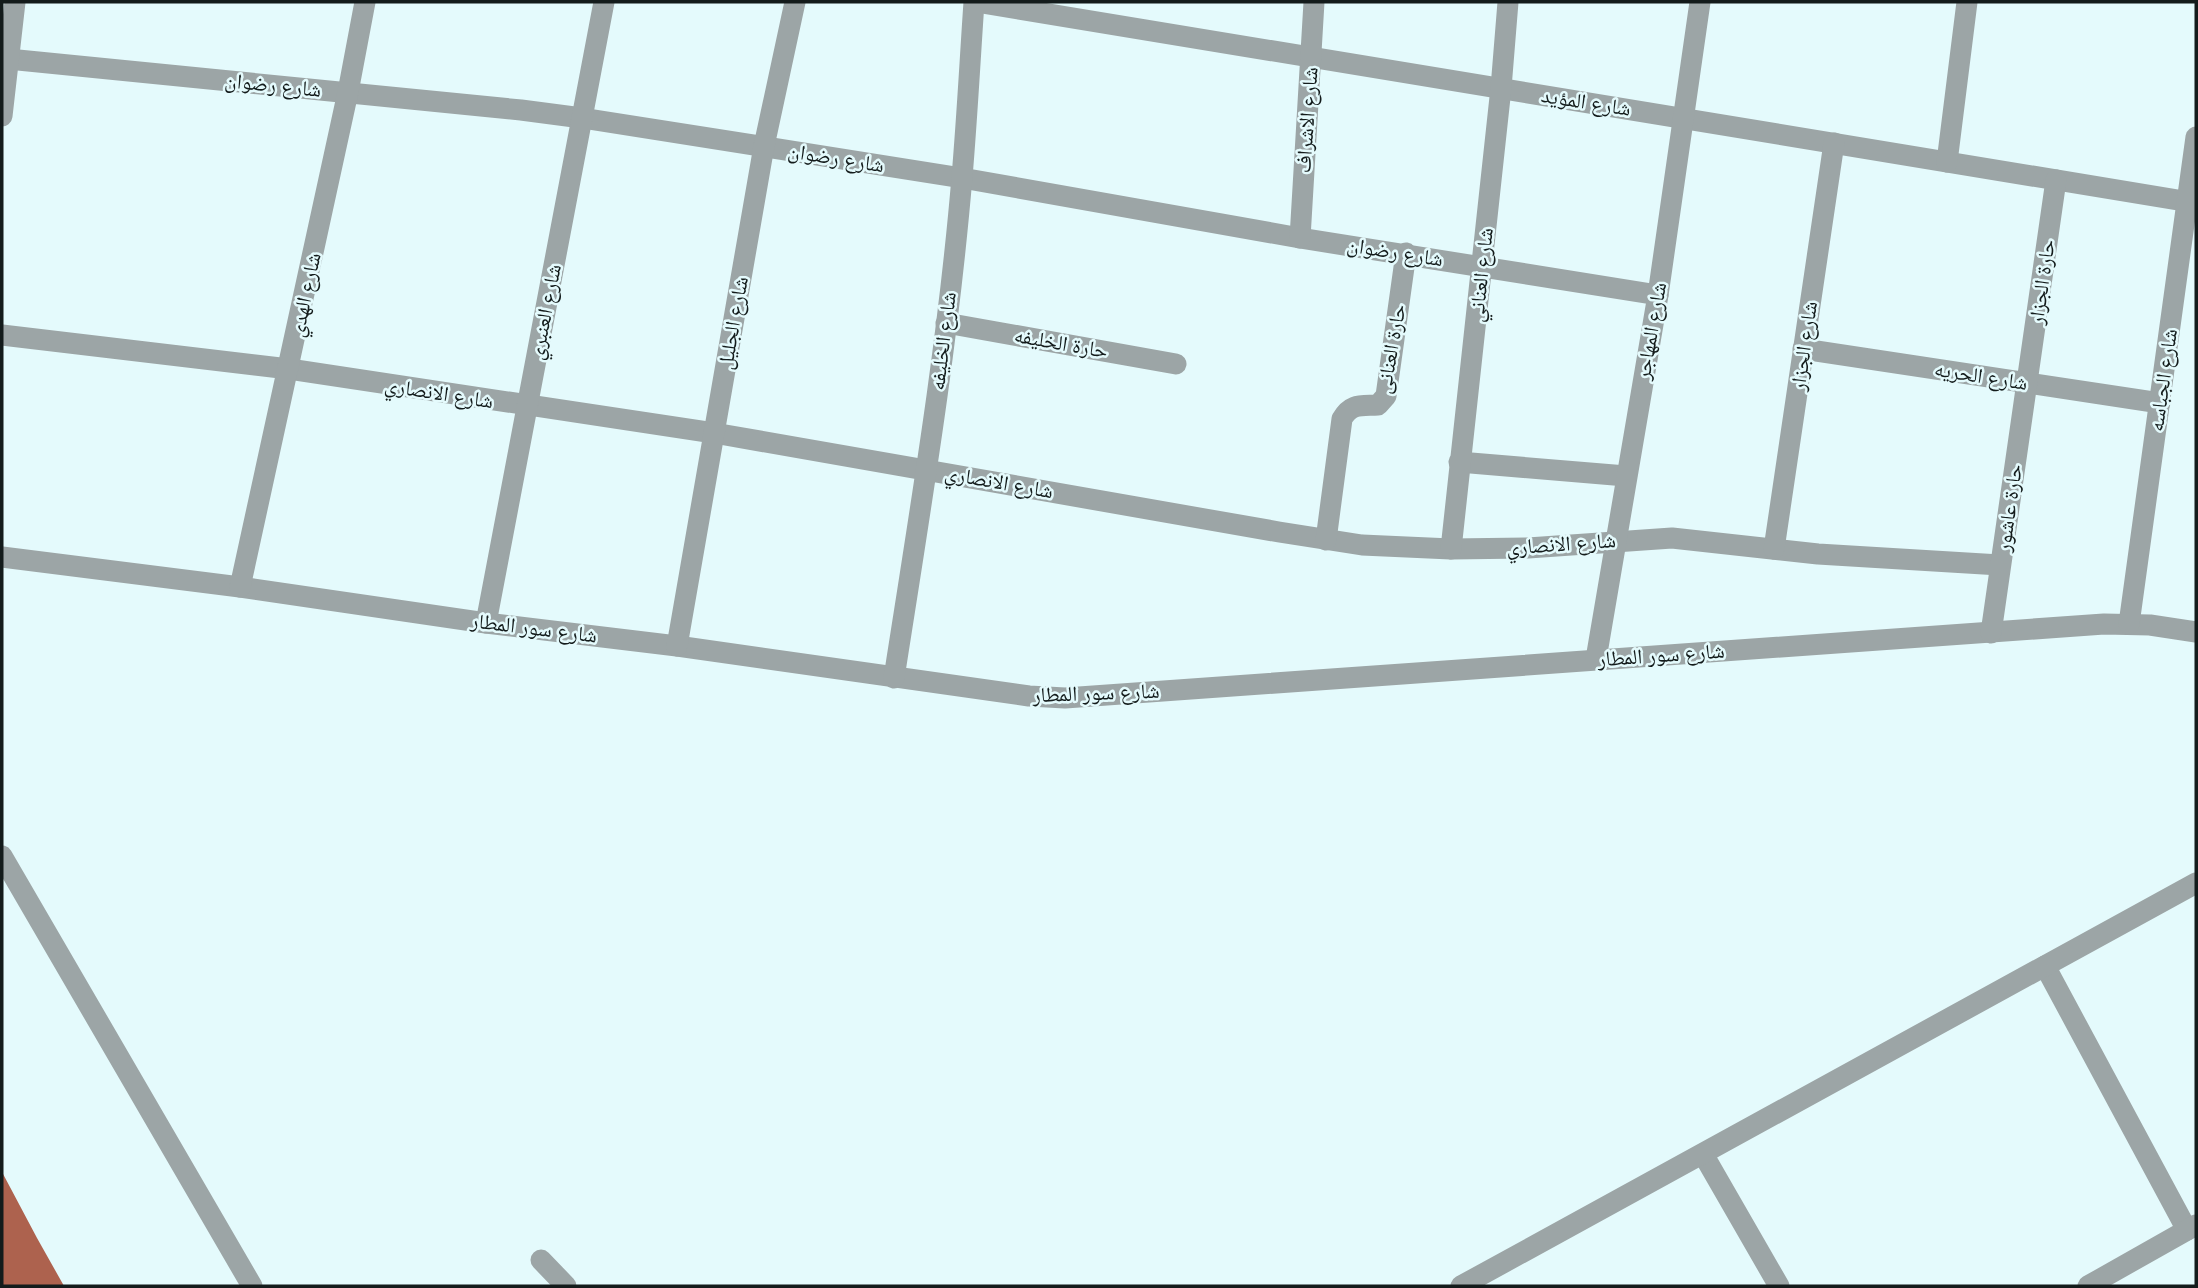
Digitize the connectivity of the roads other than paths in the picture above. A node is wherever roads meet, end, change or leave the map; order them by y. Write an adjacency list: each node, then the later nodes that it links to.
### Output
1 (15, 2): 11 (street)
2 (365, 2): 13 (street, شارع الهدي)
3 (604, 2): 15 (street, شارع العنبري)
4 (795, 2): 19 (street, شارع الجليل)
5 (975, 2): 10 (street, شارع المؤيد); 21 (street, شارع الخليفه)
6 (1314, 2): 10 (street, شارع الاشراف)
7 (1508, 2): 12 (street, شارع العناني)
8 (1700, 2): 16 (street, شارع المهاجر)
9 (1967, 2): 20 (street)
10 (1311, 56): 12 (street, شارع المؤيد); 24 (street, شارع الاشراف)
11 (8, 59): 13 (street, شارع رضوان); 14 (street)
12 (1500, 88): 16 (street, شارع المؤيد); 26 (street, شارع العناني)
13 (348, 92): 15 (street, شارع رضوان); 32 (street, شارع الهدي)
14 (2, 116)
15 (582, 118): 19 (street, شارع رضوان); 35 (street, شارع العنبري)
16 (1684, 118): 18 (street, شارع المؤيد); 27 (street, شارع المهاجر)
17 (2196, 137): 23 (street, شارع الجباسه)
18 (1834, 143): 20 (street, شارع المؤيد); 30 (street, شارع الجزار)
19 (764, 146): 21 (street, شارع رضوان); 36 (street, شارع الجليل)
20 (1947, 162): 22 (street, شارع المؤيد)
21 (962, 178): 24 (street, شارع رضوان); 28 (street, شارع الخليفه)
22 (2056, 180): 23 (street, شارع المؤيد); 33 (street, حارة الجزار)
23 (2192, 203): 34 (street, شارع الجباسه)
24 (1300, 238): 25 (street, شارع رضوان)
25 (1406, 253): 26 (street, شارع رضوان); 40 (street, حارة العنانى)
26 (1482, 266): 27 (street, شارع رضوان); 37 (street, شارع العناني)
27 (1658, 295): 39 (street, شارع المهاجر)
28 (946, 323): 31 (street, حارة الخليفه); 38 (street, شارع الخليفه)
29 (2, 335): 32 (street, شارع الانصاري)
30 (1803, 349): 33 (street, شارع الحريه); 43 (street, شارع الجزار)
31 (1176, 364)
32 (289, 369): 35 (street, شارع الانصاري); 46 (street, شارع الهدي)
33 (2027, 383): 34 (street, شارع الحريه); 45 (street, حارة عاشور)
34 (2160, 402): 48 (street, شارع الجباسه)
35 (527, 406): 36 (street, شارع الانصاري); 47 (street, شارع العنبري)
36 (714, 433): 38 (street, شارع الانصاري); 51 (street, شارع الجليل)
37 (1459, 463): 39 (street); 42 (street, شارع العناني)
38 (927, 469): 40 (street, شارع الانصاري); 53 (street, شارع الخليفه)
39 (1626, 476): 41 (street, شارع المهاجر)
40 (1326, 540): 42 (street, شارع الانصاري)
41 (1615, 541): 42 (street, شارع الانصاري); 43 (street, شارع الانصاري); 52 (street, شارع المهاجر)
42 (1451, 549)
43 (1774, 549): 45 (street, شارع الانصاري)
44 (2, 558): 46 (street, شارع سور المطار)
45 (2000, 565): 50 (street, حارة عاشور)
46 (240, 587): 47 (street, شارع سور المطار)
47 (486, 623): 51 (street, شارع سور المطار)
48 (2129, 624): 49 (street, شارع سور المطار); 50 (street, شارع سور المطار)
49 (2196, 632)
50 (1991, 633): 52 (street, شارع سور المطار)
51 (677, 646): 53 (street, شارع سور المطار)
52 (1596, 659): 53 (street, شارع سور المطار)
53 (894, 678)
54 (2, 856): 60 (street)
55 (2196, 883): 56 (street)
56 (2045, 966): 57 (street); 58 (street)
57 (1703, 1154): 62 (street); 63 (street)
58 (2192, 1228): 64 (street)
59 (541, 1260): 61 (street)
60 (252, 1286)
61 (566, 1286)
62 (1461, 1286)
63 (1779, 1286)
64 (2088, 1286)

